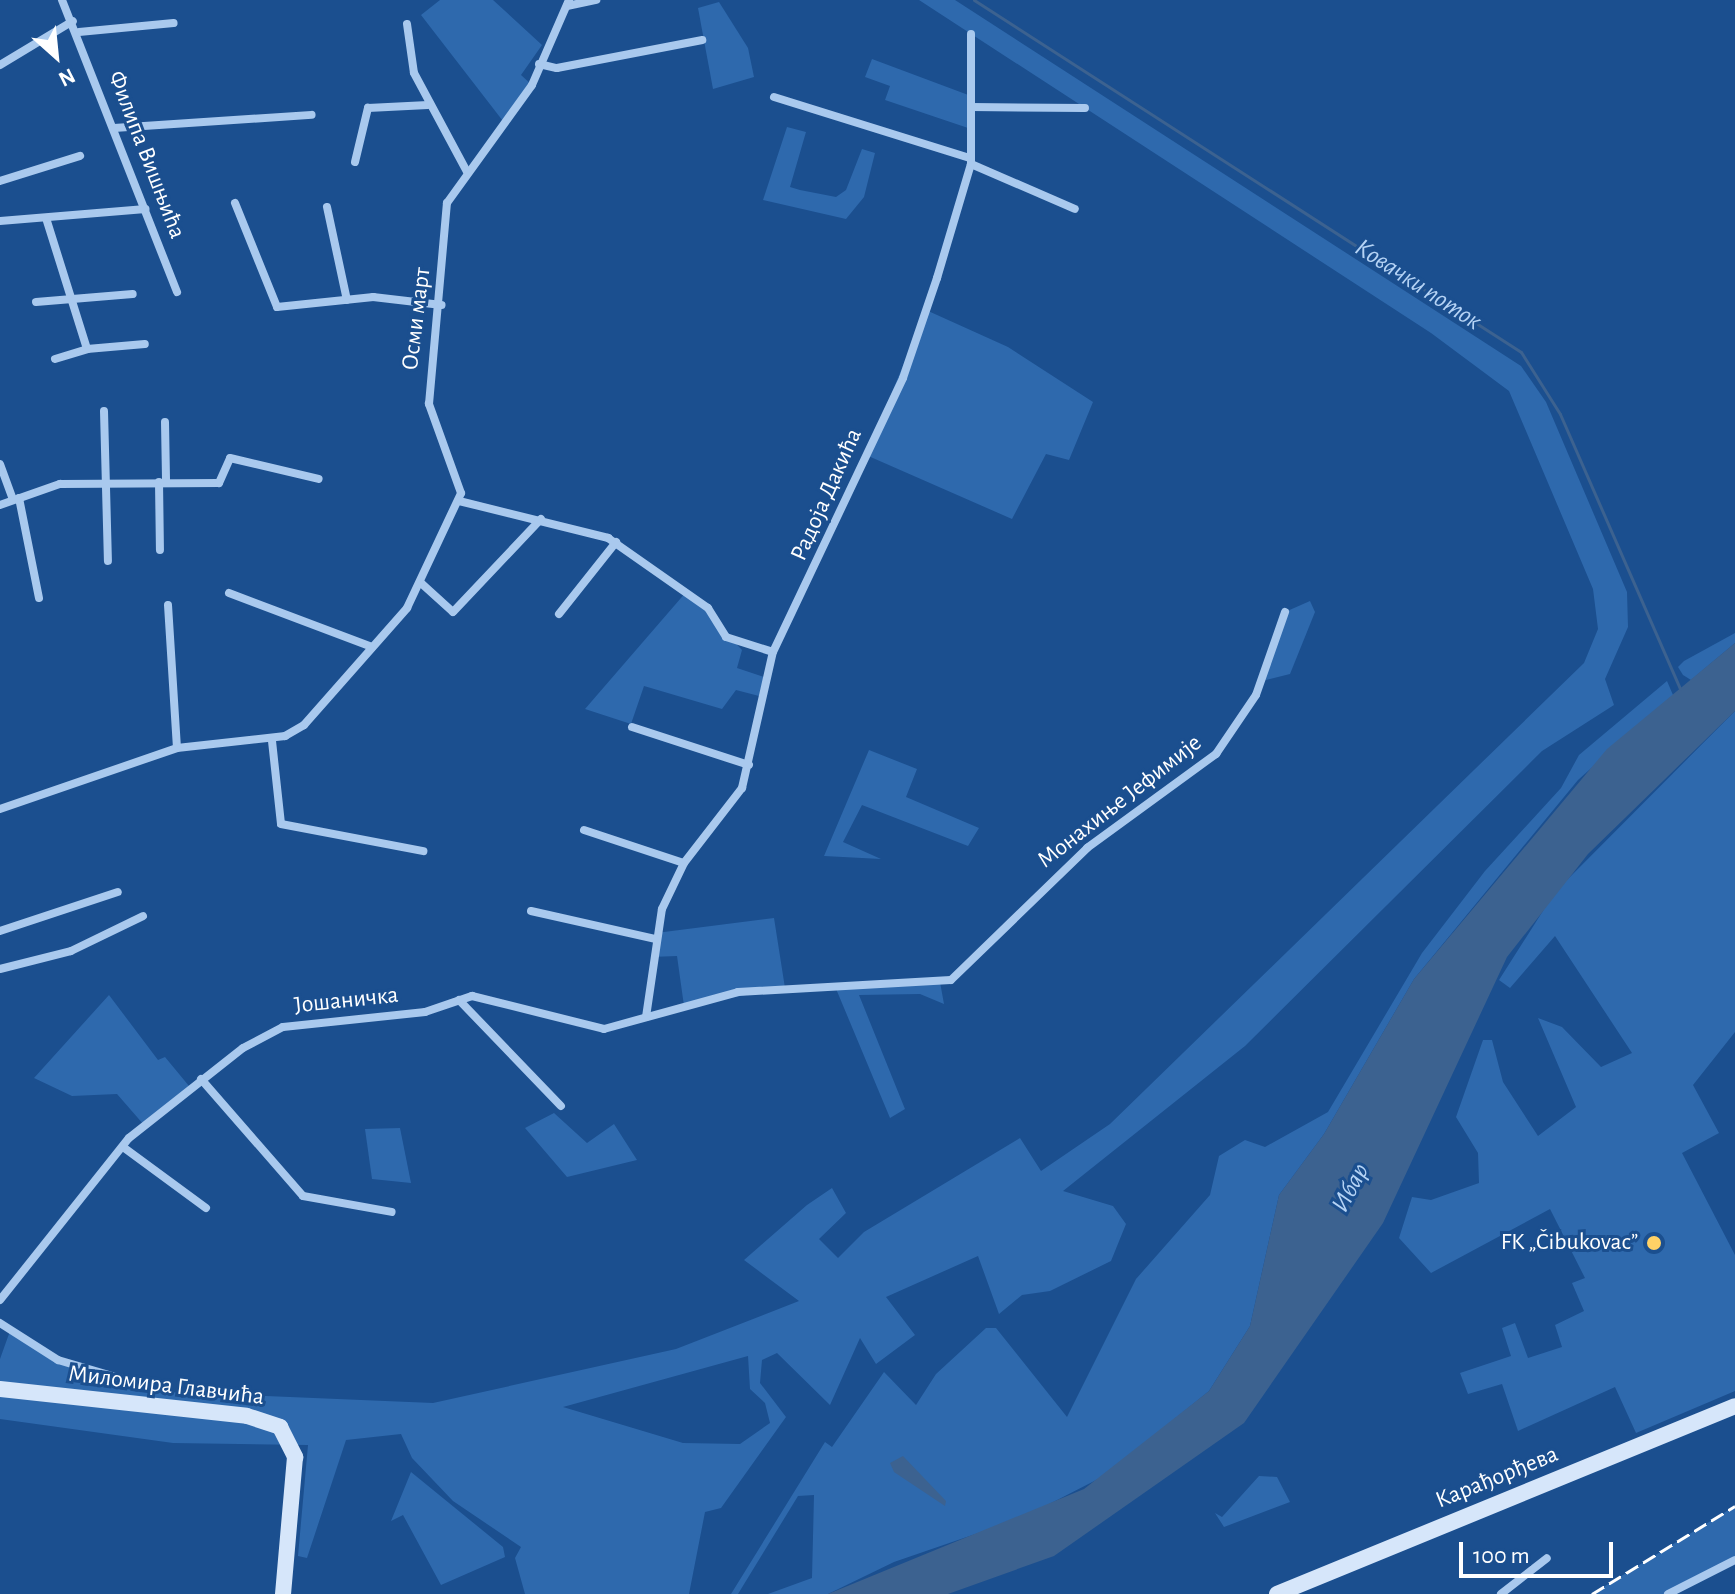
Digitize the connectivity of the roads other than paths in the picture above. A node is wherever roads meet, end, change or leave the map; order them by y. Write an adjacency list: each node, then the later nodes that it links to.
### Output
1 (62, 0): 4 (street, Филипа Вишњића)
2 (596, 0): 3 (street)
3 (568, 3): 10 (street, Осми март)
4 (73, 21): 7 (street, Филипа Вишњића); 11 (street)
5 (174, 23): 7 (street)
6 (407, 24): 13 (street)
7 (79, 32): 17 (street, Филипа Вишњића)
8 (971, 34): 14 (street, Радоја Дакића)
9 (702, 40): 10 (street)
10 (539, 64): 21 (street, Осми март)
11 (0, 65)
12 (774, 97): 19 (street)
13 (428, 105): 20 (street); 21 (street)
14 (971, 107): 15 (street); 19 (street, Радоја Дакића)
15 (1085, 108)
16 (312, 115): 17 (street)
17 (114, 128): 25 (street, Филипа Вишњића)
18 (80, 156): 22 (street)
19 (971, 161): 26 (street); 58 (street, Радоја Дакића)
20 (355, 162)
21 (467, 172): 34 (street, Осми март)
22 (0, 181)
23 (235, 203): 32 (street)
24 (327, 207): 32 (street)
25 (146, 209): 27 (street); 29 (street, Филипа Вишњића)
26 (1075, 209)
27 (46, 218): 28 (street); 31 (street)
28 (0, 221)
29 (177, 292)
30 (133, 294): 31 (street)
31 (71, 300): 33 (street); 36 (street)
32 (347, 300): 34 (street)
33 (36, 302)
34 (442, 305): 45 (street, Осми март)
35 (145, 344): 36 (street)
36 (87, 349): 37 (street)
37 (55, 359)
38 (104, 411): 42 (street)
39 (165, 422): 43 (street)
40 (0, 464): 44 (street)
41 (319, 479): 43 (street)
42 (107, 482): 43 (street); 44 (street); 50 (street)
43 (163, 482): 49 (street)
44 (16, 499): 46 (street); 53 (street)
45 (459, 501): 47 (street); 51 (street)
46 (0, 505)
47 (541, 519): 48 (street); 51 (street)
48 (616, 542): 56 (street); 58 (street)
49 (160, 550)
50 (108, 561)
51 (421, 583): 57 (street)
52 (229, 593): 57 (street)
53 (39, 598)
54 (168, 605): 61 (street)
55 (1285, 612): 74 (street, Монахиње Јефимије)
56 (559, 614)
57 (372, 647): 60 (street)
58 (773, 652): 62 (street)
59 (632, 727): 62 (street)
60 (272, 741): 61 (street); 65 (street)
61 (177, 748): 63 (street)
62 (749, 765): 66 (street)
63 (0, 809)
64 (584, 830): 66 (street)
65 (423, 851)
66 (684, 863): 71 (street)
67 (118, 892): 70 (street)
68 (531, 911): 71 (street)
69 (143, 916): 72 (street)
70 (0, 931)
71 (655, 939): 74 (street)
72 (0, 969)
73 (459, 1000): 74 (street, Јошаничка); 75 (street, Јошаничка); 76 (street)
74 (646, 1017)
75 (201, 1079): 77 (street, Јошаничка); 79 (street)
76 (561, 1106)
77 (123, 1147): 78 (street); 80 (street, Јошаничка)
78 (206, 1208)
79 (392, 1212)
80 (0, 1300)
81 (0, 1323): 82 (street)
82 (126, 1380)
83 (0, 1389): 89 (street, Миломира Главчића)
84 (1735, 1406): 87 (street, Карађорђева)
85 (1547, 1558): 91 (street)
86 (1735, 1560): 88 (street)
87 (1302, 1589): 90 (street, Карађорђева)
88 (1683, 1591): 92 (street)
89 (283, 1594)
90 (1277, 1594)
91 (1501, 1594)
92 (1668, 1594)

